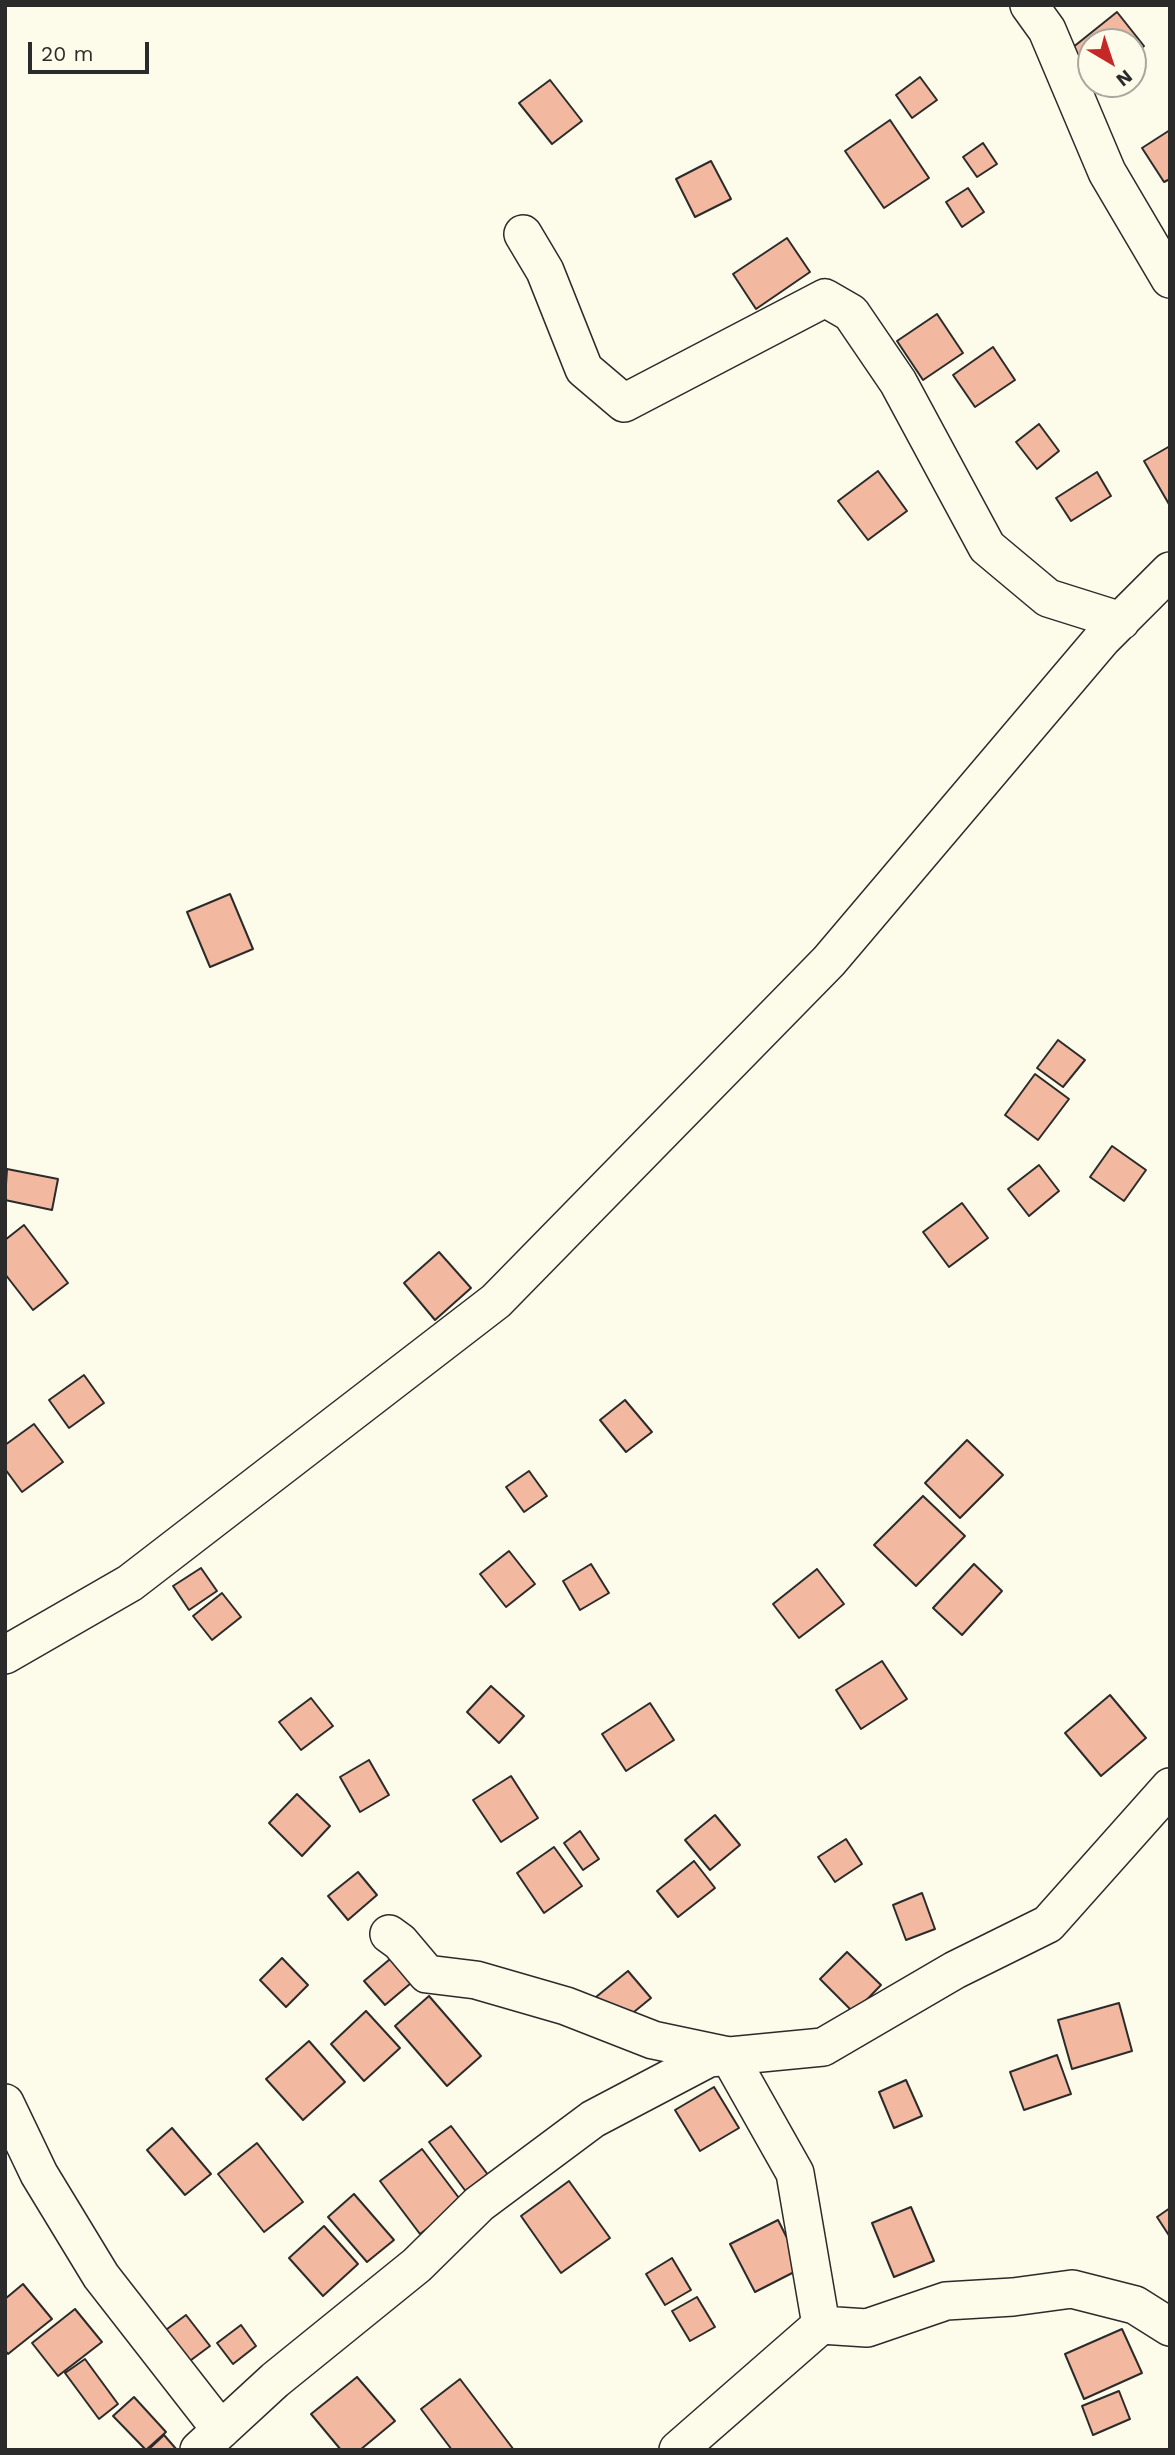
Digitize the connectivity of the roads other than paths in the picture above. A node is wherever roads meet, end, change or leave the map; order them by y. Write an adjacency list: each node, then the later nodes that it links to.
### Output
1 (1029, 5): 3 (street)
2 (523, 234): 5 (street)
3 (1170, 279)
4 (1170, 571): 5 (street)
5 (1121, 621): 6 (street)
6 (5, 1656)
7 (1170, 1787): 9 (street)
8 (389, 1934): 9 (street)
9 (729, 2056): 11 (street); 13 (street)
10 (5, 2103): 13 (street)
11 (821, 2325): 12 (street); 14 (street)
12 (1170, 2327)
13 (210, 2440)
14 (678, 2450)

